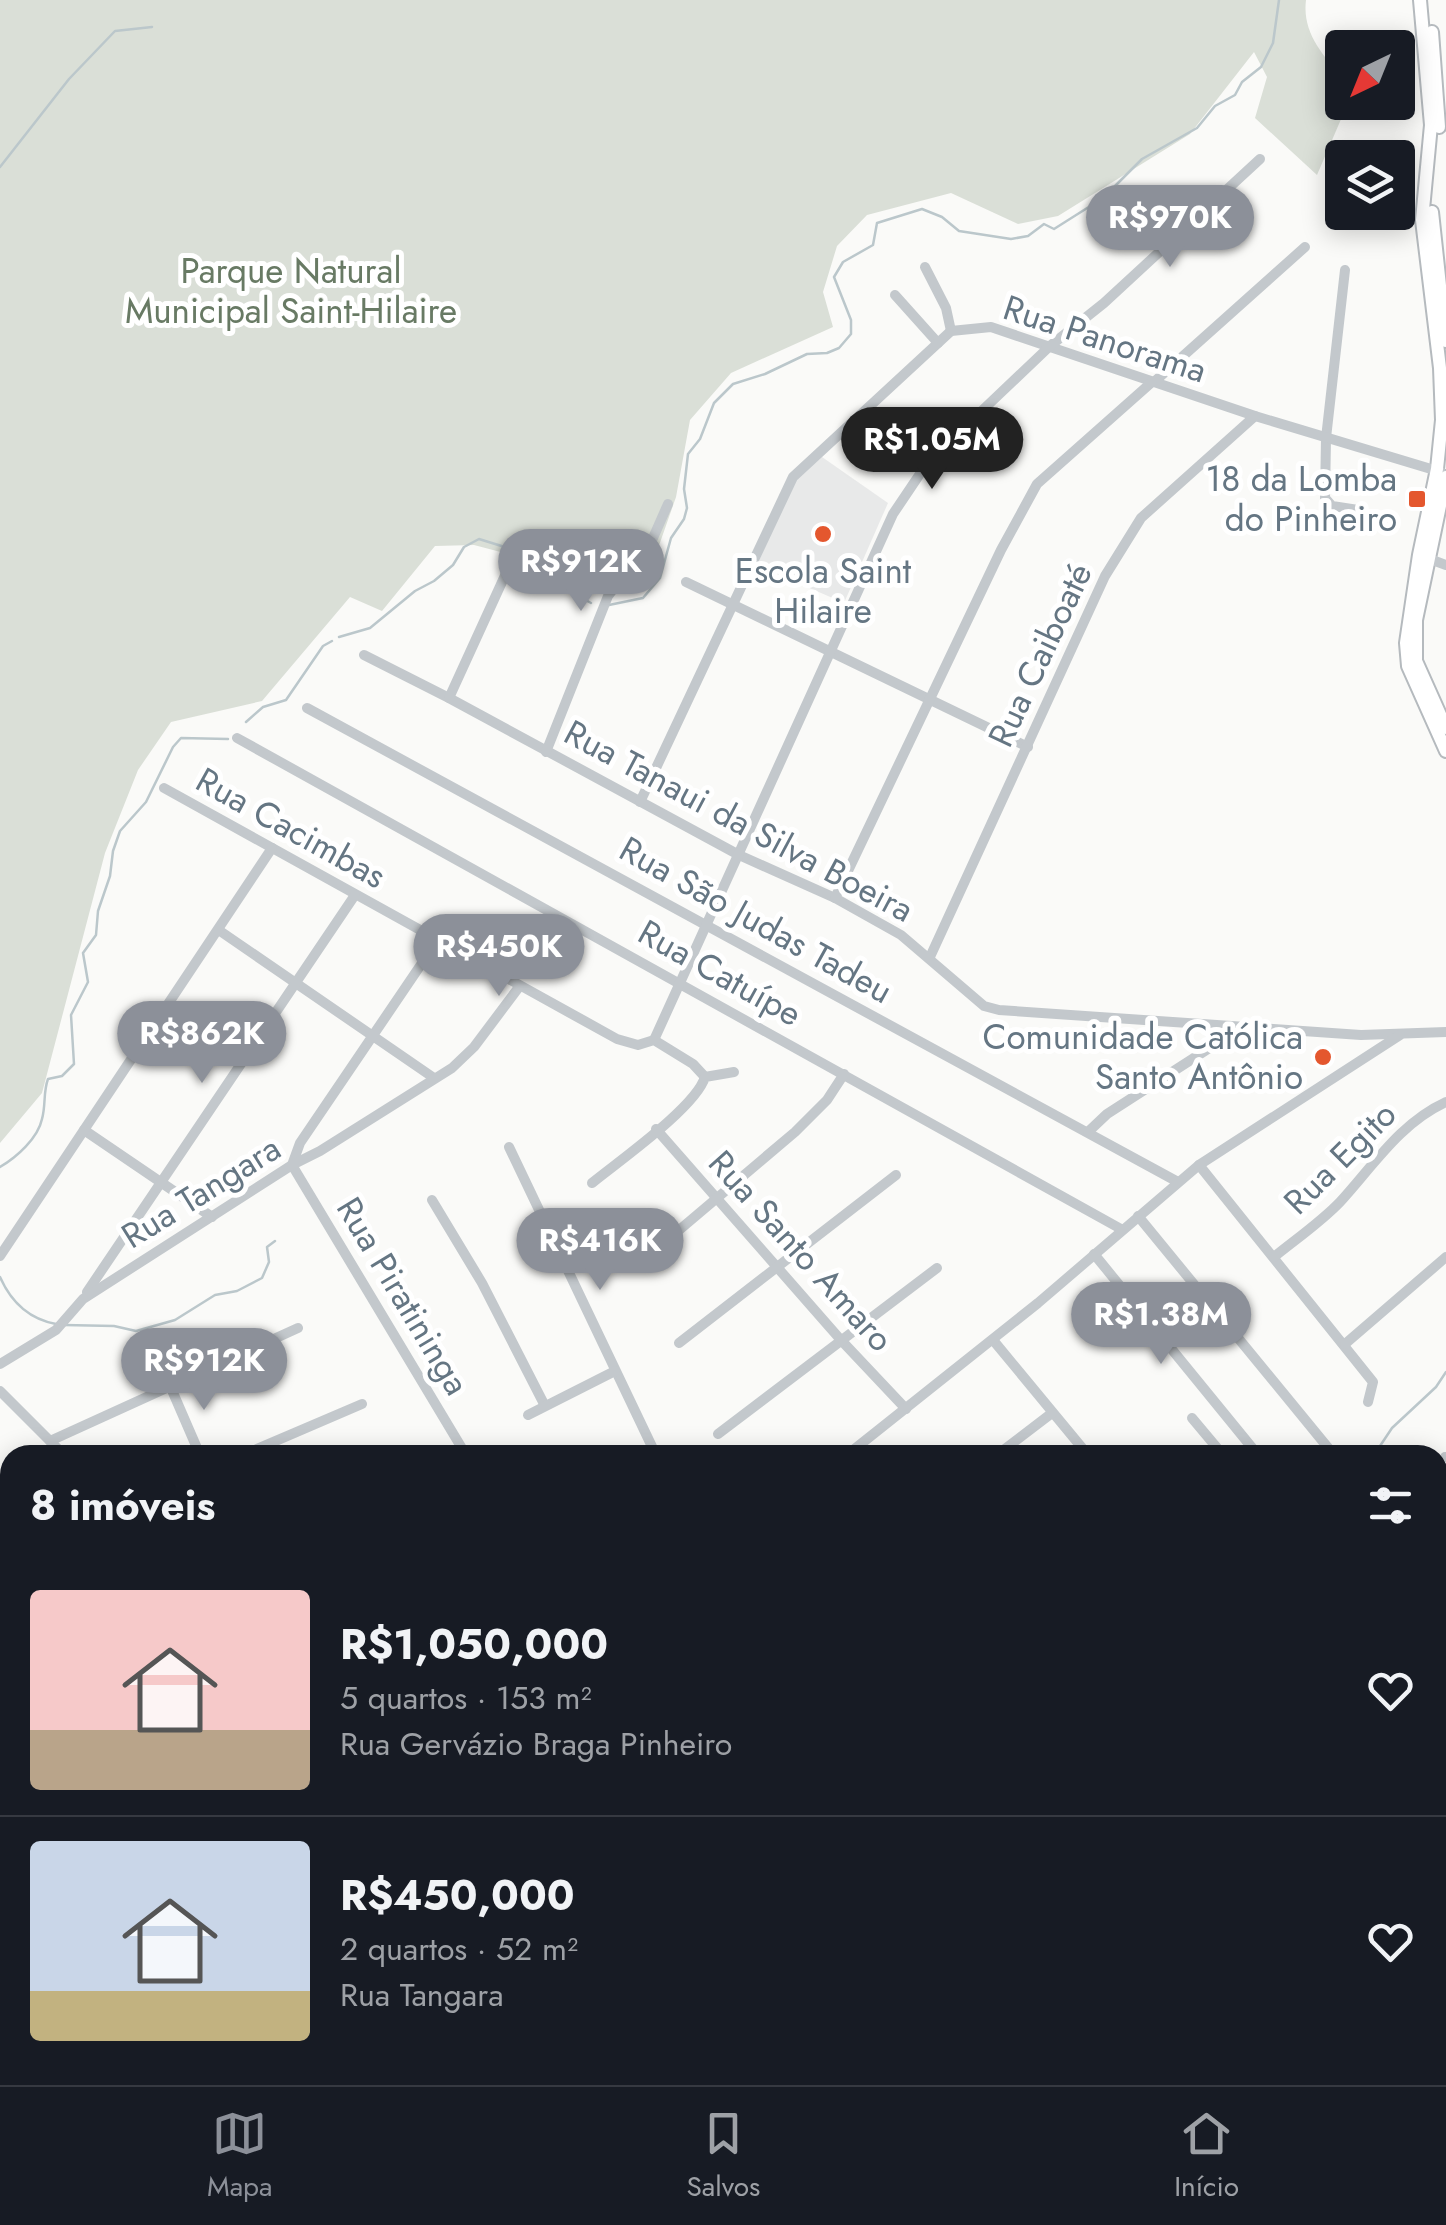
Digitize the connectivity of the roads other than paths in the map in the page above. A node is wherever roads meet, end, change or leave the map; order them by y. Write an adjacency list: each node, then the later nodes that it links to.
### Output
1 (1420, 0): 16 (main road)
2 (1428, 0): 3 (main road)
3 (1443, 104): 10 (main road)
4 (1260, 159): 12 (street)
5 (1305, 247): 13 (street)
6 (925, 267): 9 (street)
7 (1346, 270): 15 (street)
8 (895, 296): 11 (street)
9 (952, 332): 11 (street, Rua Panorama); 12 (street, Rua Panorama)
10 (1446, 341)
11 (938, 343): 23 (street, Rua Panorama)
12 (1050, 346): 13 (street, Rua Panorama); 24 (street)
13 (1153, 382): 14 (street, Rua Panorama); 27 (street)
14 (1255, 416): 15 (street, Rua Panorama); 31 (street, Rua Caiboaté)
15 (1326, 438): 16 (street, Rua Panorama); 18 (street)
16 (1443, 474): 19 (main road); 32 (main road)
17 (668, 504): 33 (street)
18 (1358, 510)
19 (1428, 558): 20 (street); 29 (main road)
20 (1446, 565)
21 (507, 571): 26 (street)
22 (686, 582): 23 (street)
23 (735, 604): 24 (street); 35 (street, Rua Panorama)
24 (832, 651): 27 (street); 37 (street)
25 (364, 656): 26 (street, Rua Tanaui da Silva Boeira)
26 (449, 698): 33 (street, Rua Tanaui da Silva Boeira)
27 (930, 698): 31 (street); 39 (street)
28 (307, 708): 40 (street, Rua São Judas Tadeu)
29 (1446, 728)
30 (238, 738): 44 (street, Rua Catuípe)
31 (1028, 746): 43 (street, Rua Caiboaté)
32 (1446, 751)
33 (546, 752): 35 (street, Rua Tanaui da Silva Boeira)
34 (164, 788): 36 (street, Rua Cacimbas)
35 (640, 802): 37 (street, Rua Tanaui da Silva Boeira)
36 (272, 848): 38 (street, Rua Cacimbas); 41 (street)
37 (739, 855): 39 (street, Rua Tanaui da Silva Boeira); 40 (street)
38 (355, 895): 42 (street, Rua Cacimbas); 45 (street)
39 (835, 898): 43 (street, Rua Tanaui da Silva Boeira)
40 (706, 925): 44 (street); 59 (street, Rua São Judas Tadeu)
41 (220, 931): 45 (street); 57 (street)
42 (437, 941): 46 (street, Rua Cacimbas); 50 (street)
43 (930, 957): 47 (street, Rua Tanaui da Silva Boeira)
44 (680, 982): 51 (street); 53 (street, Rua Catuípe)
45 (295, 984): 50 (street); 64 (street)
46 (519, 987): 51 (street, Rua Cacimbas); 55 (street, Rua Tangara)
47 (1242, 1027): 49 (street, Rua Tanaui da Silva Boeira); 59 (street)
48 (1446, 1032): 49 (street, Rua Tanaui da Silva Boeira)
49 (1400, 1035): 62 (street)
50 (373, 1036): 55 (street); 61 (street)
51 (654, 1040): 54 (street, Rua Cacimbas)
52 (734, 1072): 54 (street)
53 (844, 1074): 67 (street); 71 (street, Rua Catuípe)
54 (704, 1077): 58 (street)
55 (434, 1078): 61 (street, Rua Tangara)
56 (1446, 1102): 74 (street, Rua Egito)
57 (84, 1130): 64 (street); 73 (street)
58 (656, 1130): 66 (street); 67 (street, Rua Santo Amaro)
59 (1088, 1132): 65 (street, Rua São Judas Tadeu)
60 (509, 1147): 86 (street)
61 (292, 1165): 70 (street, Rua Tangara); 101 (street, Rua Piratininga)
62 (1199, 1165): 65 (street); 74 (street)
63 (896, 1175): 77 (street)
64 (162, 1182): 70 (street); 79 (street)
65 (1178, 1182): 69 (street)
66 (592, 1183)
67 (718, 1198): 76 (street); 77 (street, Rua Santo Amaro)
68 (432, 1200): 91 (street)
69 (1138, 1216): 71 (street); 108 (street)
70 (212, 1218): 79 (street, Rua Tangara)
71 (1121, 1230): 72 (street)
72 (1094, 1254): 82 (street); 107 (street)
73 (0, 1256)
74 (1274, 1256): 84 (street)
75 (1446, 1257): 84 (street)
76 (639, 1264)
77 (779, 1267): 81 (street, Rua Santo Amaro); 83 (street)
78 (937, 1268): 81 (street)
79 (83, 1299): 85 (street, Rua Tangara)
80 (298, 1328): 87 (street)
81 (840, 1339): 92 (street, Rua Santo Amaro); 96 (street)
82 (993, 1340): 92 (street); 93 (street)
83 (679, 1343)
84 (1346, 1344): 89 (street)
85 (0, 1364)
86 (615, 1371): 91 (street); 102 (street)
87 (171, 1388): 97 (street); 99 (street)
88 (0, 1391): 97 (street)
89 (1368, 1402)
90 (362, 1404): 100 (street)
91 (544, 1404): 94 (street)
92 (906, 1409): 103 (street)
93 (1052, 1413): 104 (street); 105 (street)
94 (528, 1415)
95 (1192, 1418): 106 (street)
96 (718, 1434)
97 (50, 1441): 98 (street)
98 (54, 1445)
99 (196, 1445)
100 (266, 1445)
101 (460, 1445)
102 (651, 1445)
103 (860, 1445)
104 (1010, 1445)
105 (1079, 1445)
106 (1215, 1445)
107 (1250, 1445)
108 (1326, 1445)

